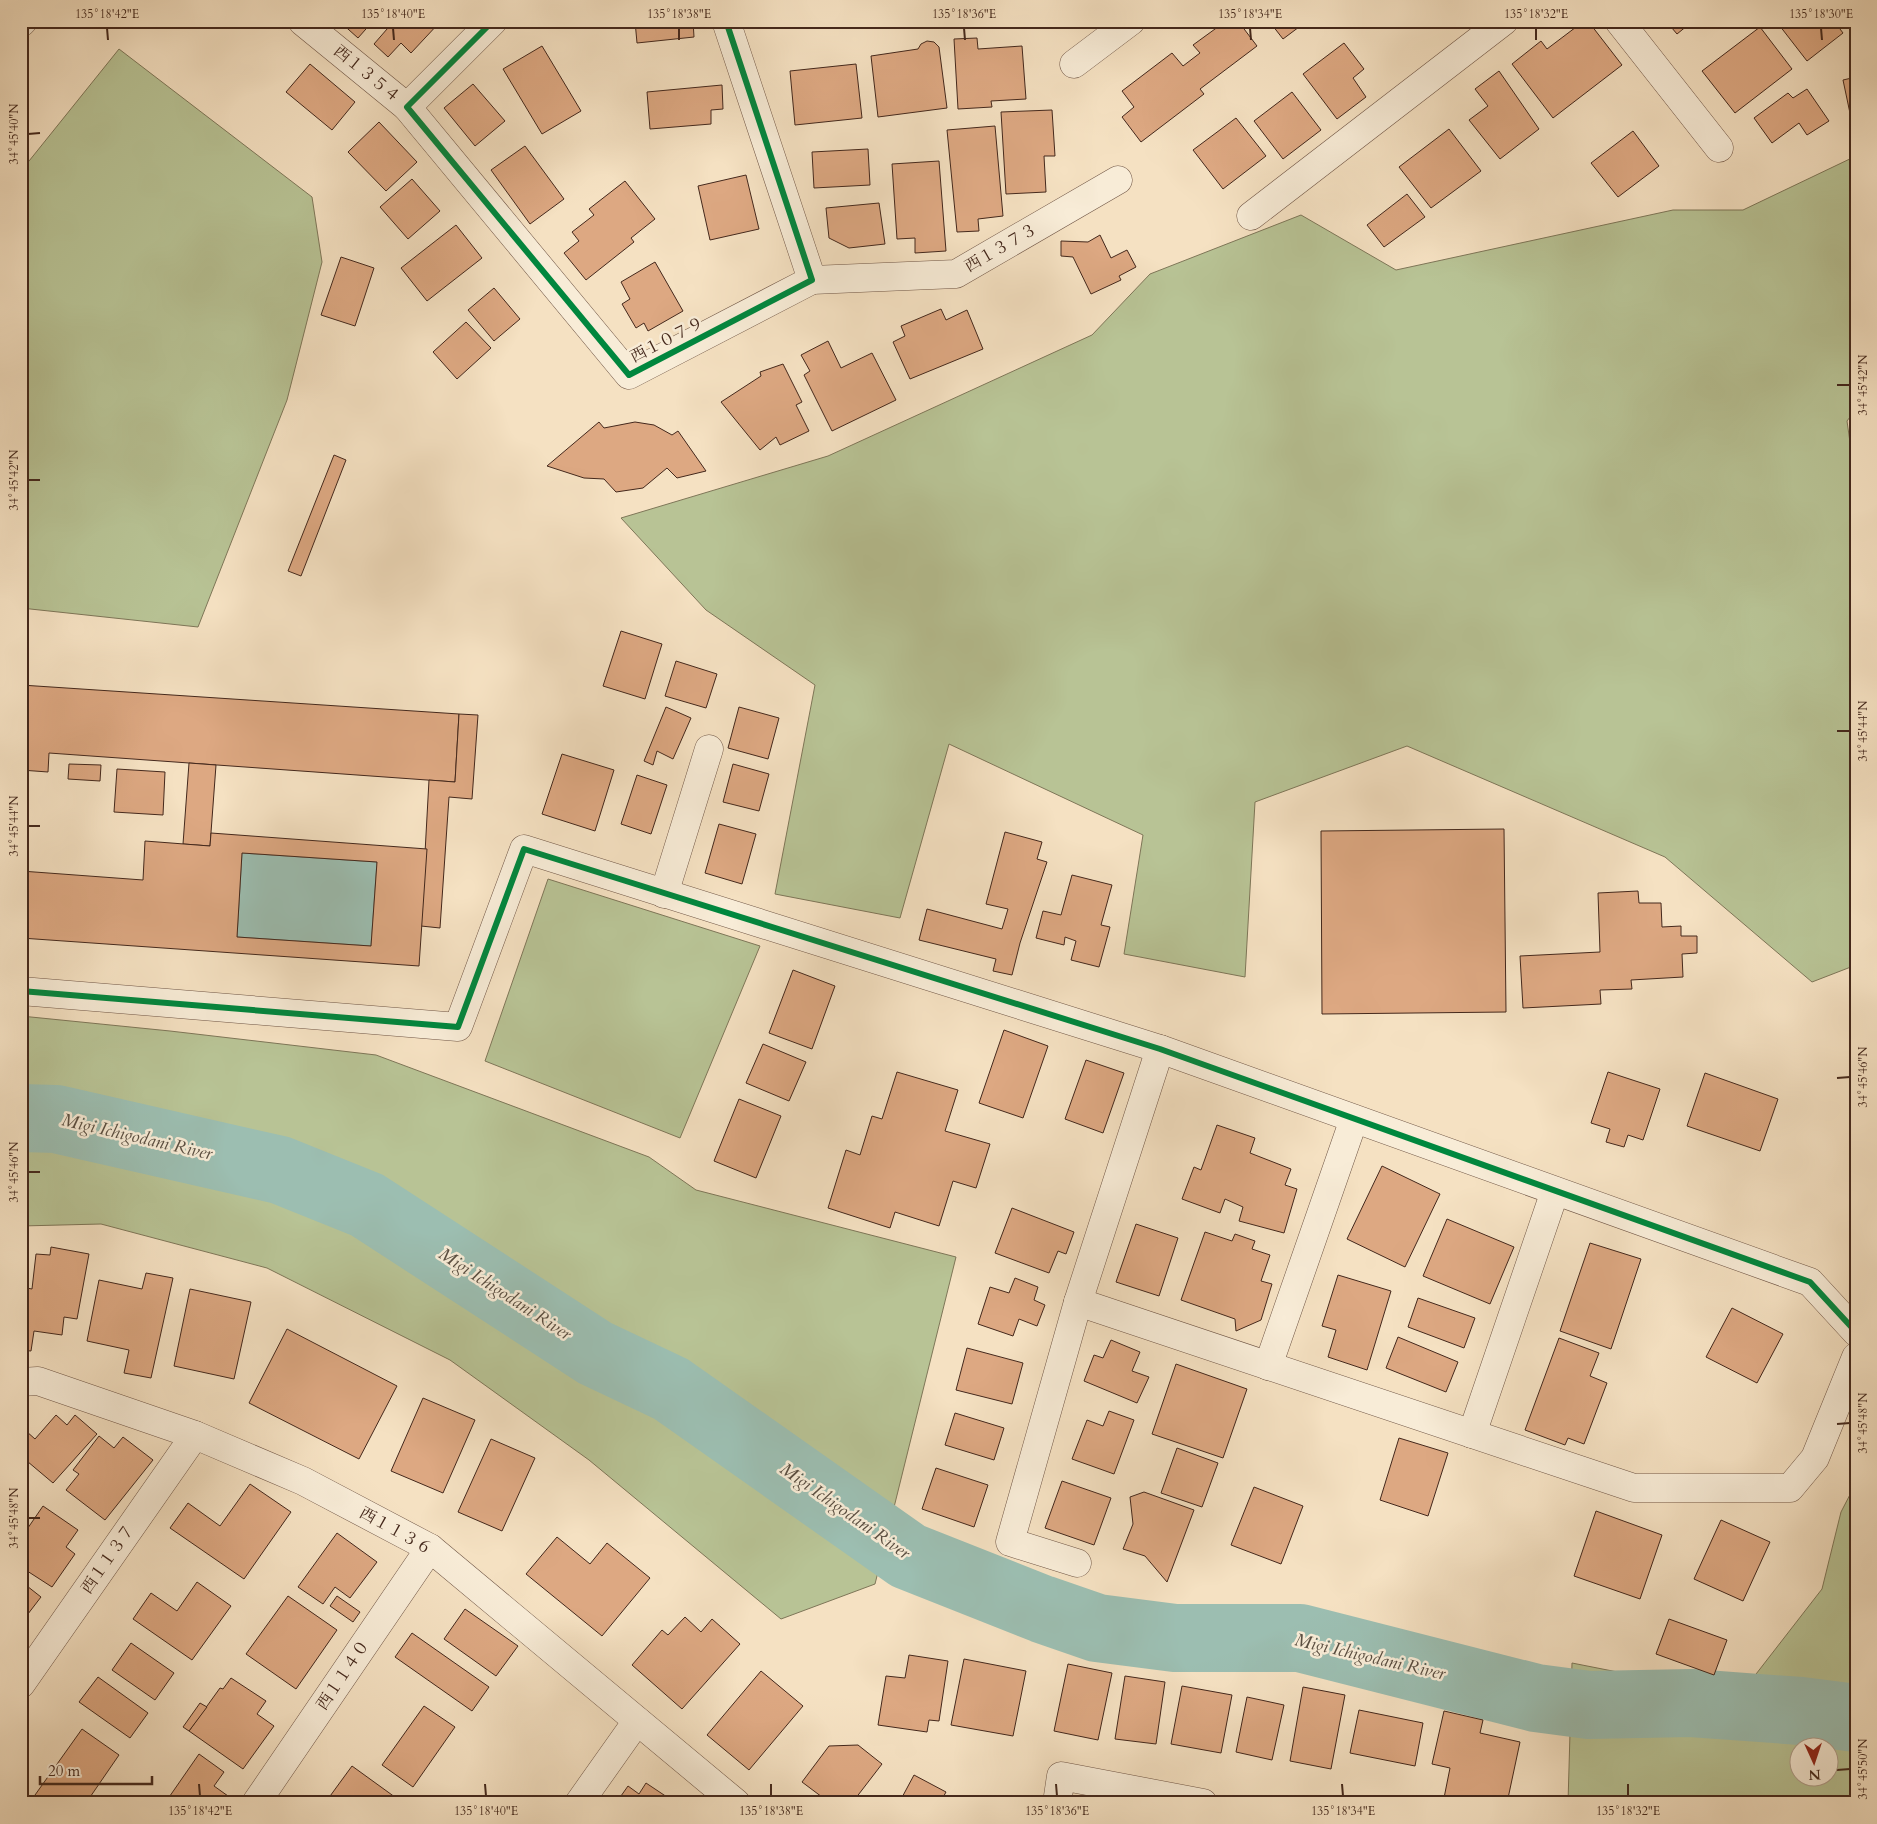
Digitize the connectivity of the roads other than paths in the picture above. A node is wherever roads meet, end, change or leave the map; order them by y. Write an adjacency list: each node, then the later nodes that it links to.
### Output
1 (493, 21): 8 (street)
2 (726, 21): 12 (street)
3 (1131, 21): 7 (street)
4 (1504, 21): 11 (street)
5 (1619, 21): 9 (street)
6 (303, 22): 8 (street, 西１３５４)
7 (1074, 64)
8 (407, 107): 12 (street, 西１０７９)
9 (1719, 148)
10 (1118, 180): 12 (street, 西１３７３)
11 (1251, 216)
12 (812, 280)
13 (709, 749): 14 (street)
14 (664, 894): 15 (street); 16 (street)
15 (21, 991)
16 (1160, 1049): 17 (street); 19 (street)
17 (1354, 1119): 18 (street); 22 (street)
18 (1555, 1191): 20 (street); 24 (street)
19 (1078, 1302): 22 (street); 27 (street)
20 (1856, 1332)
21 (1856, 1357): 24 (street)
22 (1268, 1366): 24 (street)
23 (21, 1382): 25 (street, 西１１３６)
24 (1472, 1434)
25 (195, 1435): 26 (street, 西１１３６); 28 (street, 西１１３７)
26 (430, 1548): 29 (street, 西１１３６); 30 (street, 西１１４０)
27 (1077, 1563)
28 (21, 1684)
29 (637, 1721): 31 (street); 32 (street, 西１１３６)
30 (256, 1803)
31 (579, 1803)
32 (736, 1803)
33 (1057, 1803): 34 (street)
34 (1203, 1803)

